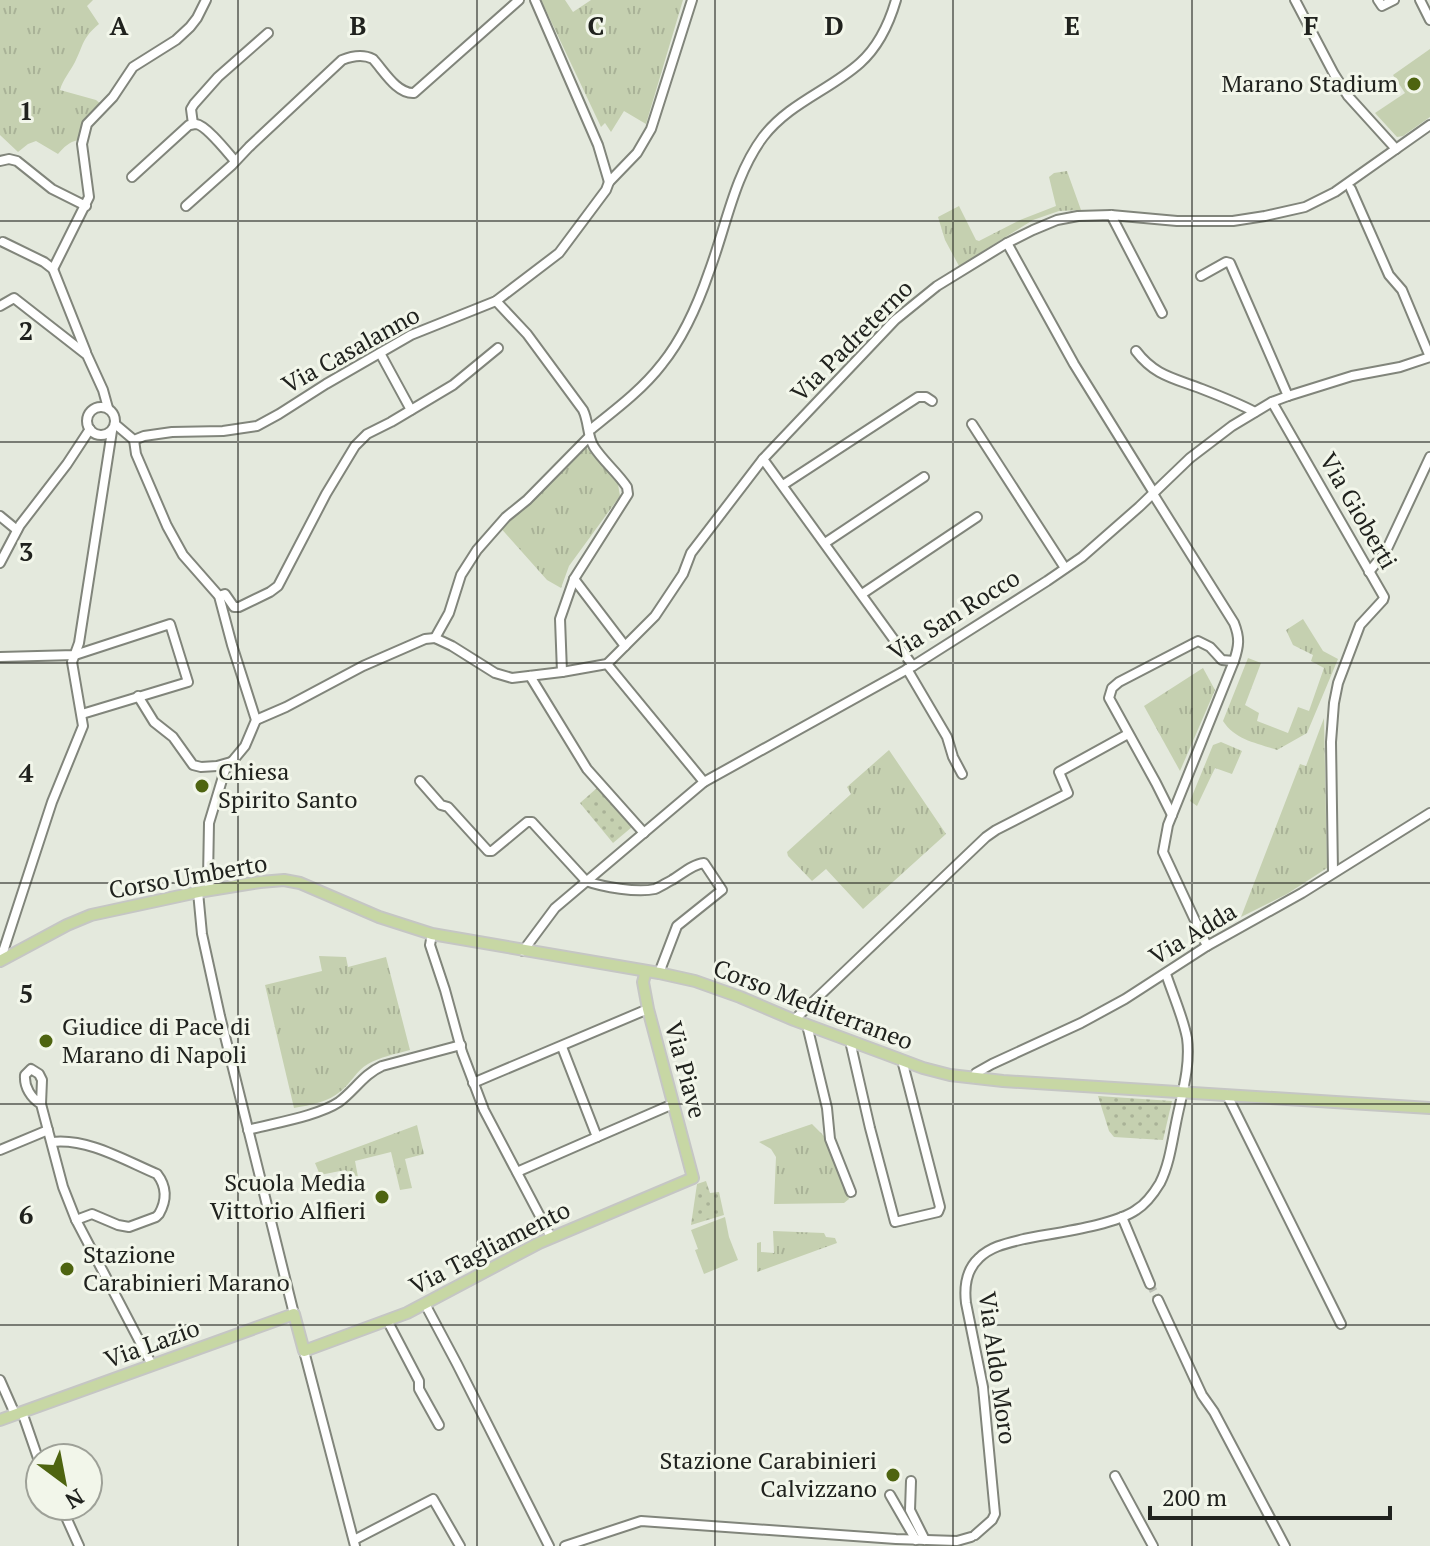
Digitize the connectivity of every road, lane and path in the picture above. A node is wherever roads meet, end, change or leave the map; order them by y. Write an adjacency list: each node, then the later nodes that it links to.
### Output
1 (206, 0): 20 (street)
2 (519, 0): 16 (street)
3 (535, 0): 18 (street)
4 (692, 0): 18 (street, Via Casalanno)
5 (896, 0): 45 (street)
6 (1295, 0): 14 (street)
7 (1378, 0): 8 (street)
8 (1394, 0)
9 (1420, 0): 10 (street)
10 (1430, 20)
11 (268, 33): 12 (street)
12 (193, 124): 16 (street); 17 (street)
13 (1430, 125): 14 (street, Via Padreterno)
14 (1396, 149): 22 (street, Via Padreterno)
15 (0, 161): 20 (street)
16 (235, 161): 21 (street)
17 (132, 177)
18 (609, 182): 28 (street, Via Casalanno)
19 (1351, 189): 35 (street)
20 (86, 206): 26 (street)
21 (186, 206)
22 (1111, 215): 25 (street, Via Padreterno); 30 (street)
23 (0, 230): 24 (street)
24 (1, 243): 26 (street)
25 (1007, 243): 48 (street, Via Padreterno); 51 (street)
26 (53, 269): 34 (street)
27 (1201, 276): 36 (street)
28 (496, 301): 33 (street, Via Casalanno); 45 (street)
29 (0, 306): 34 (street)
30 (1162, 313)
31 (498, 348): 40 (street)
32 (1136, 351): 41 (street)
33 (380, 353): 40 (street); 46 (street, Via Casalanno)
34 (87, 355): 39 (street)
35 (1430, 357): 36 (street, Via San Rocco)
36 (1288, 396): 38 (street, Via San Rocco)
37 (932, 401): 50 (street)
38 (1272, 402): 41 (street, Via San Rocco); 58 (street, Via Gioberti)
39 (108, 408): 43 (street); 44 (street)
40 (411, 410): 61 (street)
41 (1255, 412): 51 (street, Via San Rocco)
42 (972, 424): 57 (street)
43 (114, 427): 44 (street); 46 (street); 64 (street)
44 (90, 429): 54 (street)
45 (589, 433): 59 (street); 62 (street)
46 (134, 440): 61 (street)
47 (1430, 457): 58 (street)
48 (763, 459): 50 (street); 63 (street, Via Padreterno)
49 (924, 477): 55 (street)
50 (783, 485): 55 (street)
51 (1154, 493): 57 (street, Via San Rocco); 66 (street)
52 (0, 516): 54 (street)
53 (977, 517): 60 (street)
54 (17, 530): 56 (street)
55 (825, 543): 60 (street)
56 (0, 563)
57 (1065, 568): 68 (street, Via San Rocco)
58 (1369, 572): 82 (street, Via Gioberti)
59 (574, 579): 63 (street); 69 (street)
60 (862, 594): 68 (street)
61 (219, 596): 73 (street)
62 (435, 638): 70 (street); 73 (street)
63 (625, 646): 67 (street, Via Padreterno)
64 (75, 655): 65 (street); 71 (street); 72 (street)
65 (0, 657)
66 (1234, 661): 74 (street); 80 (street)
67 (607, 664): 69 (street); 78 (street)
68 (910, 667): 76 (street); 78 (street, Via San Rocco)
69 (562, 672): 70 (street)
70 (530, 676): 81 (street)
71 (138, 696): 72 (street); 75 (street)
72 (82, 714): 88 (street)
73 (256, 720): 75 (street)
74 (1128, 734): 80 (street); 93 (street)
75 (232, 762): 84 (street)
76 (962, 774)
77 (420, 781): 83 (street)
78 (704, 782): 81 (street, Via San Rocco)
79 (1430, 813): 82 (street, Via Adda)
80 (1172, 815): 86 (street)
81 (644, 833): 83 (street, Via San Rocco)
82 (1333, 872): 86 (street, Via Adda)
83 (586, 881): 87 (street, Via San Rocco); 90 (street)
84 (204, 891): 85 (main road, Corso Umberto); 88 (main road, Corso Umberto); 107 (street)
85 (432, 934): 87 (main road, Corso Mediterraneo); 96 (street)
86 (1207, 946): 91 (street, Via Adda)
87 (523, 951): 89 (main road, Corso Mediterraneo)
88 (0, 961)
89 (646, 971): 90 (main road, Corso Mediterraneo); 92 (main road, Via Piave)
90 (659, 973): 93 (main road, Corso Mediterraneo)
91 (1166, 974): 99 (street, Via Adda); 101 (street, Via Aldo Moro)
92 (648, 1009): 97 (street); 104 (main road, Via Piave)
93 (794, 1020): 94 (main road, Corso Mediterraneo)
94 (807, 1025): 95 (main road, Corso Mediterraneo); 113 (street)
95 (850, 1041): 98 (main road, Corso Mediterraneo); 98 (street)
96 (461, 1045): 100 (street); 107 (street)
97 (562, 1047): 100 (street); 108 (street)
98 (902, 1060): 99 (main road, Corso Mediterraneo)
99 (973, 1078): 101 (main road, Corso Mediterraneo)
100 (473, 1083): 111 (street)
101 (1183, 1093): 102 (main road, Corso Mediterraneo); 114 (street, Via Aldo Moro)
102 (1227, 1095): 105 (main road, Corso Mediterraneo); 122 (street)
103 (41, 1104): 106 (street)
104 (673, 1104): 108 (street); 112 (main road, Via Piave)
105 (1430, 1108)
106 (48, 1130): 109 (street); 110 (street)
107 (248, 1130): 120 (street)
108 (597, 1137): 111 (street)
109 (52, 1142): 115 (street); 115 (street)
110 (0, 1150)
111 (517, 1172): 116 (street)
112 (693, 1178): 116 (main road, Via Tagliamento)
113 (851, 1192)
114 (1122, 1217): 117 (street); 134 (street, Via Aldo Moro)
115 (76, 1220): 124 (street)
116 (551, 1237): 119 (main road, Via Tagliamento)
117 (1150, 1284)
118 (1158, 1300): 142 (street)
119 (425, 1304): 121 (main road, Via Tagliamento); 139 (street)
120 (294, 1314): 123 (main road); 124 (main road, Via Lazio)
121 (387, 1320): 123 (main road, Via Tagliamento); 128 (street)
122 (1341, 1324)
123 (304, 1351): 136 (street)
124 (152, 1365): 126 (main road, Via Lazio)
125 (0, 1380): 126 (street)
126 (18, 1413): 127 (main road, Via Lazio); 129 (street)
127 (0, 1420)
128 (439, 1425)
129 (31, 1442)
130 (1115, 1476): 141 (street)
131 (911, 1481): 135 (street)
132 (890, 1495): 135 (street)
133 (70, 1522): 137 (street)
134 (974, 1539): 135 (street)
135 (920, 1540): 140 (street)
136 (354, 1543): 138 (street)
137 (79, 1546)
138 (460, 1546)
139 (549, 1546)
140 (565, 1546)
141 (1153, 1546)
142 (1285, 1546)

